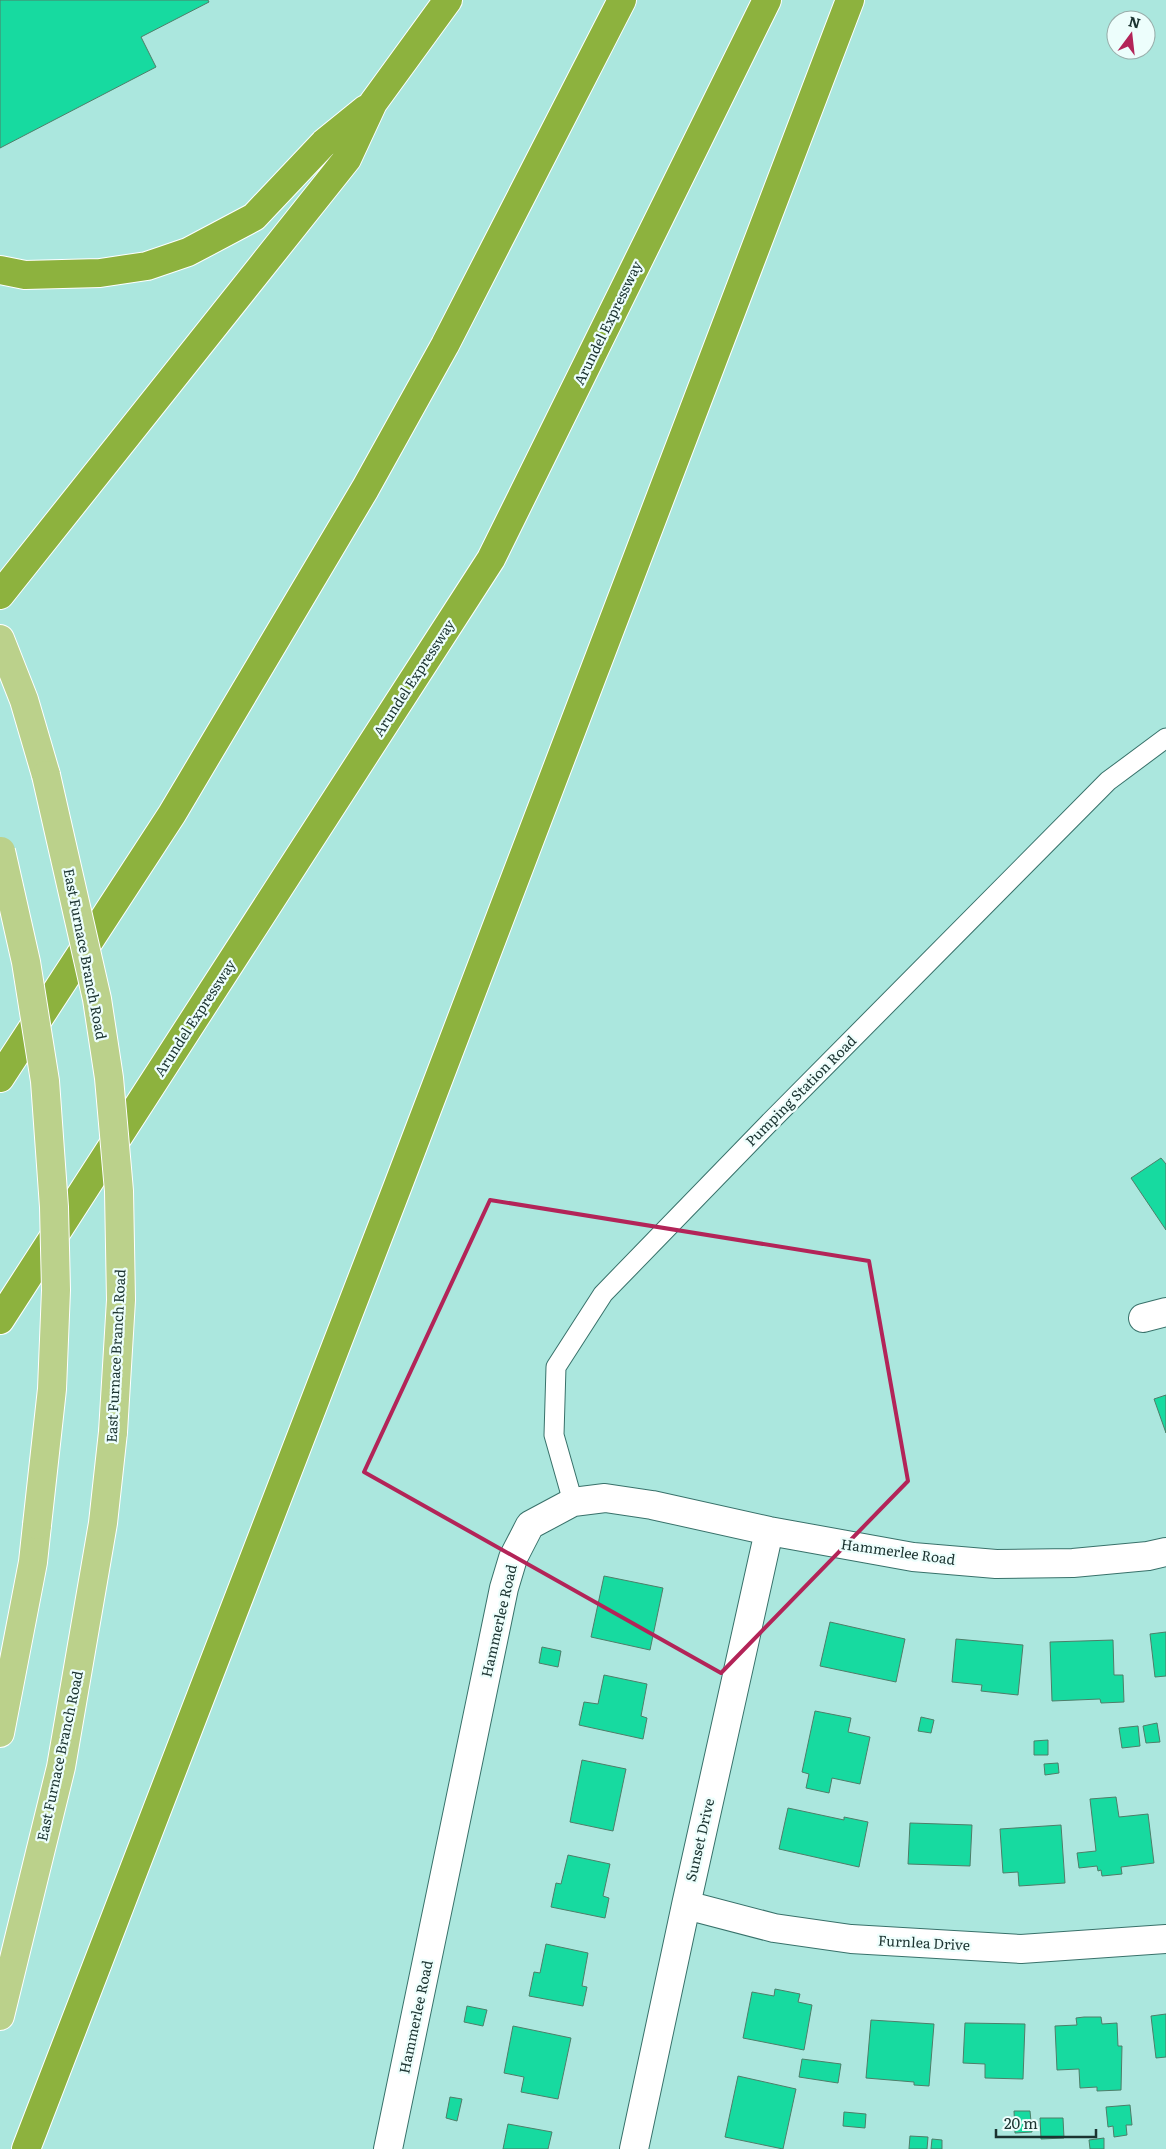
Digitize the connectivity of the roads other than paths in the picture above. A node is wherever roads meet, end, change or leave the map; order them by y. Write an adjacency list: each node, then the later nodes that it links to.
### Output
1 (448, 0): 5 (highway)
2 (622, 0): 11 (highway)
3 (766, 0): 12 (highway, Arundel Expressway)
4 (850, 0): 20 (highway)
5 (373, 103): 6 (highway); 7 (highway)
6 (0, 270)
7 (0, 594)
8 (0, 638): 19 (main road, East Furnace Branch Road, bridge)
9 (1166, 738): 13 (lane, Pumping Station Road)
10 (0, 850): 16 (main road, bridge)
11 (0, 1078)
12 (0, 1320)
13 (573, 1502): 14 (street, Hammerlee Road); 21 (street, Hammerlee Road)
14 (769, 1531): 15 (street, Hammerlee Road); 17 (street, Sunset Drive)
15 (1166, 1552)
16 (0, 1733)
17 (686, 1905): 18 (street, Furnlea Drive); 22 (street, Sunset Drive)
18 (1166, 1939)
19 (0, 2016)
20 (26, 2149)
21 (388, 2149)
22 (634, 2149)

